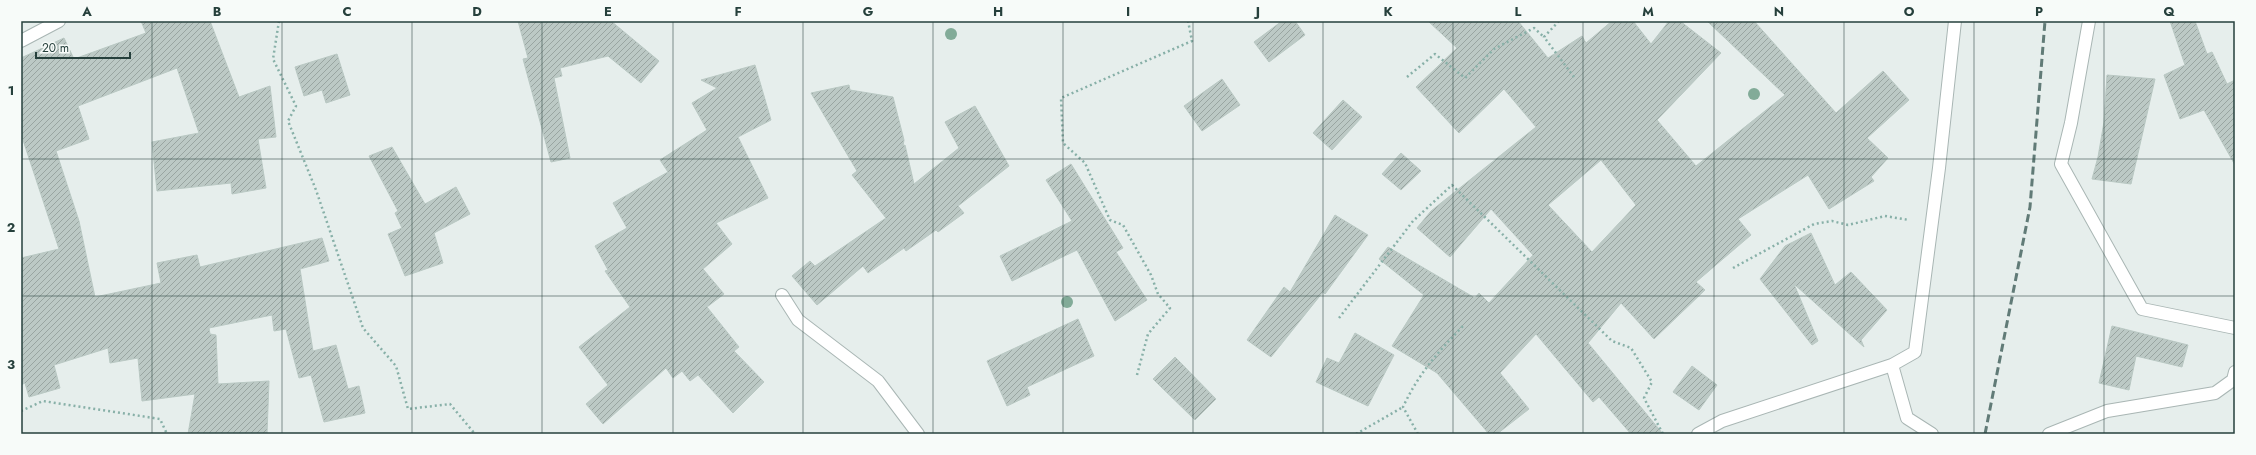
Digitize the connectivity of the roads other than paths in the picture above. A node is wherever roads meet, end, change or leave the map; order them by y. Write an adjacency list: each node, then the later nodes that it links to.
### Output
1 (59, 21): 4 (street)
2 (1955, 21): 7 (street)
3 (2089, 21): 6 (street)
4 (21, 41)
5 (782, 295): 9 (street)
6 (2235, 328)
7 (1892, 365): 10 (street); 11 (street)
8 (2235, 372): 12 (street)
9 (918, 434)
10 (1698, 434)
11 (1932, 434)
12 (2049, 434)

